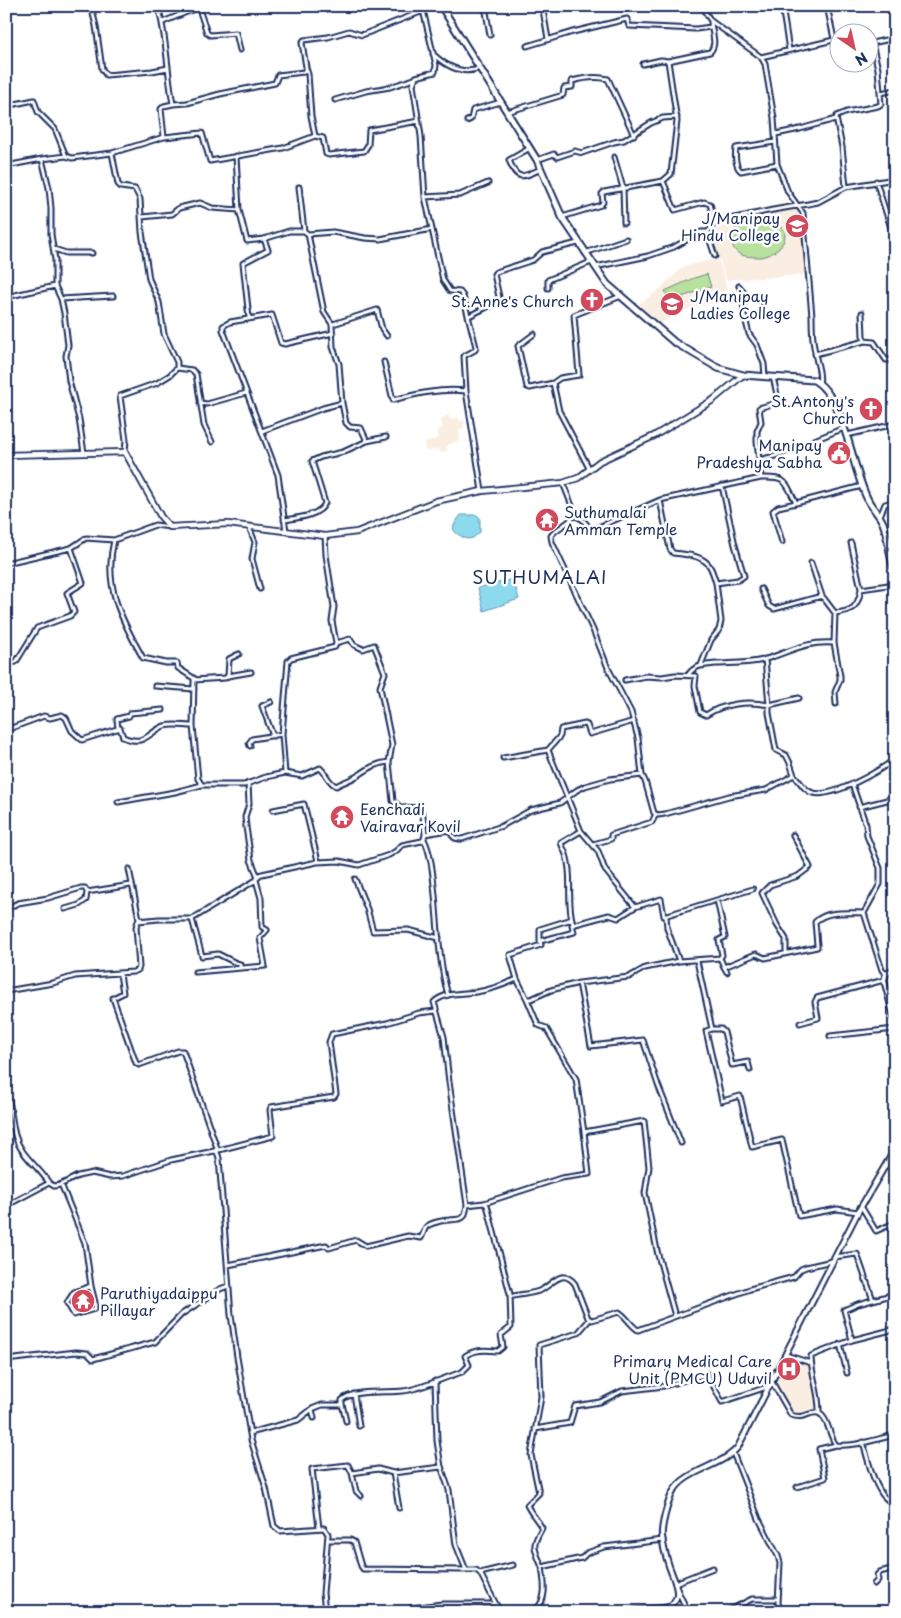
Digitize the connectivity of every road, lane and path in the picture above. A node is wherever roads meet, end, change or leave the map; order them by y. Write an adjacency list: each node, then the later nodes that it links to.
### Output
1 (91, 6): 29 (street)
2 (158, 6): 13 (street)
3 (422, 6): 11 (street)
4 (441, 6): 30 (main road)
5 (485, 6): 16 (street)
6 (704, 6): 12 (street)
7 (782, 6): 23 (street)
8 (827, 6): 14 (street)
9 (199, 7): 13 (street); 22 (street)
10 (543, 10): 18 (street)
11 (423, 11): 24 (street); 28 (street)
12 (711, 21): 15 (street); 25 (street)
13 (162, 22): 29 (street)
14 (829, 22)
15 (711, 27): 18 (street); 26 (street)
16 (490, 35)
17 (895, 38): 19 (street)
18 (548, 39): 21 (street)
19 (878, 40)
20 (828, 41): 23 (street)
21 (527, 46)
22 (240, 50)
23 (789, 50): 25 (street)
24 (433, 53): 30 (street); 32 (street)
25 (761, 57): 44 (street)
26 (668, 61): 27 (street); 40 (street)
27 (643, 64)
28 (306, 67): 37 (street); 46 (street)
29 (168, 68): 37 (street)
30 (480, 68): 36 (main road)
31 (878, 69): 34 (street)
32 (414, 79): 35 (street); 42 (street)
33 (895, 90): 34 (street)
34 (880, 93): 41 (street)
35 (335, 100)
36 (501, 102): 39 (main road); 43 (street)
37 (173, 104): 47 (street)
38 (6, 106): 51 (street)
39 (507, 112): 45 (street); 49 (main road)
40 (676, 117): 45 (street); 60 (street)
41 (836, 120): 44 (street); 63 (street)
42 (419, 121): 46 (street); 66 (street)
43 (467, 121)
44 (776, 134): 48 (street)
45 (634, 135): 55 (street)
46 (315, 136): 52 (street)
47 (164, 137): 50 (street); 52 (street)
48 (775, 142): 56 (street); 56 (street)
49 (530, 148): 55 (main road); 58 (street)
50 (112, 153): 51 (street); 69 (street)
51 (66, 156): 54 (street)
52 (236, 156): 68 (street)
53 (614, 157): 65 (street)
54 (42, 159): 57 (street); 81 (street)
55 (537, 160): 58 (main road)
56 (777, 164): 67 (street)
57 (6, 166)
58 (541, 169): 70 (main road)
59 (895, 179): 61 (street)
60 (663, 180): 65 (street); 71 (street)
61 (876, 181): 63 (street); 73 (street)
62 (488, 183): 66 (street)
63 (846, 187): 67 (street)
64 (299, 188): 75 (street)
65 (623, 188): 70 (street); 72 (street)
66 (425, 197): 74 (street)
67 (799, 206): 71 (street); 101 (street)
68 (239, 210): 69 (street); 78 (street)
69 (142, 217): 104 (street)
70 (562, 217): 80 (main road)
71 (715, 222): 76 (street)
72 (624, 224)
73 (891, 228)
74 (432, 229): 77 (street); 94 (street)
75 (304, 231): 77 (street); 78 (street)
76 (708, 232): 84 (street); 85 (street)
77 (308, 234): 96 (street)
78 (264, 239): 95 (street)
79 (626, 239): 83 (street)
80 (578, 243): 83 (main road); 94 (street)
81 (54, 249): 82 (street); 86 (street)
82 (92, 253)
83 (585, 253): 85 (main road)
84 (715, 256)
85 (592, 265): 88 (street); 90 (main road)
86 (55, 286): 91 (street); 92 (street)
87 (739, 286): 106 (street)
88 (548, 288)
89 (113, 296): 92 (street)
90 (622, 296): 105 (main road); 108 (street)
91 (6, 297)
92 (61, 299): 122 (street)
93 (862, 313): 100 (street)
94 (469, 316): 110 (street)
95 (249, 318): 97 (street); 111 (street)
96 (332, 324): 97 (street); 99 (street)
97 (334, 333): 113 (street)
98 (534, 334): 108 (street)
99 (387, 336)
100 (865, 341): 101 (street); 102 (street)
101 (815, 354): 109 (street)
102 (895, 360)
103 (384, 362): 110 (street)
104 (177, 368): 112 (street); 121 (street)
105 (743, 375): 106 (main road); 125 (main road)
106 (765, 376): 107 (main road)
107 (773, 377): 109 (main road); 124 (street)
108 (553, 383): 125 (street)
109 (819, 384): 115 (main road)
110 (466, 391): 130 (street)
111 (246, 393): 112 (street); 116 (street)
112 (200, 403): 120 (street)
113 (342, 403): 116 (street); 119 (street)
114 (895, 424): 117 (street)
115 (844, 428): 117 (main road); 124 (street)
116 (262, 430): 136 (street)
117 (847, 436): 129 (main road)
118 (386, 437): 119 (street)
119 (367, 441): 136 (street)
120 (212, 442)
121 (125, 452): 122 (main road); 137 (main road)
122 (84, 454): 123 (main road)
123 (6, 455)
124 (759, 460): 126 (street)
125 (589, 468): 127 (main road)
126 (761, 478): 128 (street); 133 (street)
127 (563, 484): 130 (main road); 134 (street)
128 (722, 486): 131 (street); 148 (street)
129 (862, 486): 133 (street); 135 (main road)
130 (482, 491): 140 (main road)
131 (660, 500): 134 (street); 148 (street)
132 (895, 500): 135 (street)
133 (796, 503): 142 (street)
134 (574, 516): 173 (street)
135 (880, 516): 147 (main road)
136 (284, 520): 139 (street)
137 (170, 527): 138 (main road); 141 (street)
138 (249, 527): 139 (main road); 150 (street)
139 (286, 532): 140 (main road)
140 (325, 536): 155 (street)
141 (114, 540): 144 (street); 164 (street)
142 (782, 542)
143 (851, 543): 152 (street)
144 (71, 548): 145 (street); 159 (street)
145 (6, 563)
146 (811, 564): 153 (street)
147 (895, 571)
148 (716, 583): 160 (street)
149 (895, 584): 152 (street)
150 (260, 589)
151 (762, 589): 153 (street)
152 (862, 589): 154 (street)
153 (822, 596): 154 (street)
154 (835, 613): 156 (street)
155 (336, 643): 177 (street); 183 (street)
156 (834, 643): 158 (street); 171 (street)
157 (239, 654): 162 (street)
158 (765, 659): 160 (street); 170 (street)
159 (6, 664)
160 (701, 665): 163 (street)
161 (250, 672): 162 (street)
162 (228, 676): 164 (street)
163 (688, 676): 165 (street); 170 (street)
164 (195, 679): 167 (street)
165 (625, 680)
166 (155, 686): 167 (street)
167 (194, 689): 174 (street)
168 (799, 698): 170 (street)
169 (271, 702): 178 (street)
170 (769, 704): 186 (street)
171 (836, 704)
172 (164, 710): 175 (street)
173 (634, 721): 180 (street); 185 (street)
174 (193, 726): 175 (street); 189 (street)
175 (118, 729): 176 (street)
176 (6, 730)
177 (282, 734): 178 (street); 184 (street)
178 (273, 736): 179 (street)
179 (250, 746)
180 (548, 750): 181 (street); 190 (street)
181 (503, 758)
182 (895, 759): 188 (street)
183 (390, 762): 184 (street); 197 (street)
184 (285, 773): 187 (street)
185 (642, 775): 190 (street); 195 (street)
186 (794, 775): 188 (street); 195 (street)
187 (248, 783): 189 (street); 203 (street)
188 (852, 784): 193 (street)
189 (202, 785): 192 (street)
190 (568, 798): 196 (street); 197 (street)
191 (895, 798): 193 (street)
192 (118, 802)
193 (859, 807): 212 (street)
194 (273, 810): 201 (street)
195 (656, 814): 200 (street)
196 (581, 831): 200 (street); 215 (street)
197 (425, 834): 199 (street)
198 (793, 835): 220 (street)
199 (424, 839): 201 (street); 218 (street)
200 (593, 844): 209 (street)
201 (318, 862): 203 (street)
202 (129, 869): 205 (street)
203 (257, 878): 214 (street); 225 (street)
204 (355, 879): 218 (street)
205 (131, 886): 207 (street); 216 (street)
206 (753, 889): 208 (street)
207 (87, 892): 210 (street); 211 (street)
208 (717, 900): 213 (street); 221 (street)
209 (635, 907): 213 (street); 217 (street)
210 (6, 909)
211 (65, 909)
212 (864, 913): 220 (street); 230 (street)
213 (666, 916): 223 (street)
214 (192, 919): 216 (street); 225 (street)
215 (572, 919): 217 (street); 219 (street)
216 (144, 920): 229 (street)
217 (573, 925): 219 (street)
218 (439, 938): 235 (street)
219 (540, 941): 231 (street)
220 (786, 953): 224 (street)
221 (720, 958): 222 (street); 224 (street)
222 (697, 961): 223 (street); 240 (street)
223 (679, 962): 233 (street)
224 (724, 967): 228 (street)
225 (240, 968): 227 (street)
226 (895, 968): 230 (street)
227 (195, 972)
228 (727, 972)
229 (120, 974): 234 (street); 248 (street)
230 (886, 974): 232 (street)
231 (517, 979): 235 (street); 236 (street)
232 (884, 980): 238 (street); 239 (street)
233 (578, 983): 236 (street); 246 (street)
234 (6, 991)
235 (448, 995): 237 (street)
236 (527, 999): 245 (street)
237 (436, 1011): 248 (street); 252 (street)
238 (895, 1021)
239 (800, 1023)
240 (712, 1029): 243 (street); 255 (street)
241 (895, 1030): 242 (street)
242 (830, 1036)
243 (750, 1070)
244 (6, 1093): 249 (street)
245 (584, 1132): 251 (street); 264 (street)
246 (681, 1142)
247 (895, 1149): 254 (street)
248 (215, 1151): 250 (street); 258 (street)
249 (49, 1183): 250 (street); 253 (street)
250 (61, 1184): 259 (street)
251 (484, 1203): 252 (street); 262 (street)
252 (467, 1205): 258 (street)
253 (6, 1206)
254 (861, 1206): 255 (street); 256 (street)
255 (858, 1212): 257 (street)
256 (895, 1226)
257 (833, 1259): 263 (street); 264 (street); 269 (street)
258 (228, 1265): 260 (street)
259 (91, 1286): 259 (street)
260 (228, 1286): 270 (street); 283 (street)
261 (895, 1294): 263 (street)
262 (510, 1297): 265 (street); 273 (street)
263 (873, 1300): 267 (street)
264 (675, 1316): 265 (street)
265 (590, 1319): 282 (street)
266 (895, 1329): 267 (street)
267 (852, 1340): 268 (street)
268 (840, 1344): 271 (street); 272 (street)
269 (786, 1355): 271 (street); 274 (street)
270 (6, 1360)
271 (811, 1363): 278 (street)
272 (847, 1373)
273 (435, 1381): 275 (street); 288 (street)
274 (771, 1384): 278 (street); 282 (street); 287 (street)
275 (354, 1394): 276 (street); 281 (street)
276 (342, 1404): 277 (street); 280 (street)
277 (312, 1409): 279 (street); 283 (street)
278 (819, 1413): 286 (street)
279 (314, 1418)
280 (346, 1421)
281 (359, 1426)
282 (535, 1429): 299 (street)
283 (250, 1433): 294 (street)
284 (895, 1435): 285 (street)
285 (863, 1442): 286 (street); 297 (street)
286 (836, 1445): 291 (street)
287 (734, 1453): 296 (street); 306 (street)
288 (441, 1466): 290 (street); 302 (street)
289 (352, 1473): 290 (street); 292 (street); 294 (street)
290 (393, 1473): 293 (street)
291 (797, 1487)
292 (361, 1496)
293 (399, 1508)
294 (319, 1529): 295 (street)
295 (329, 1540): 302 (street); 309 (street)
296 (663, 1540): 299 (street); 305 (street)
297 (895, 1552)
298 (514, 1565): 303 (street)
299 (542, 1567): 312 (street)
300 (713, 1568): 305 (street)
301 (895, 1568): 304 (street)
302 (466, 1570): 303 (street)
303 (480, 1574): 307 (street)
304 (874, 1584)
305 (676, 1585): 313 (street); 314 (street)
306 (778, 1599): 315 (street); 316 (street)
307 (495, 1604): 310 (street); 311 (street)
308 (895, 1611): 317 (street)
309 (325, 1612)
310 (407, 1612)
311 (500, 1612)
312 (510, 1612)
313 (630, 1612)
314 (688, 1612)
315 (726, 1612)
316 (781, 1612)
317 (858, 1612)

